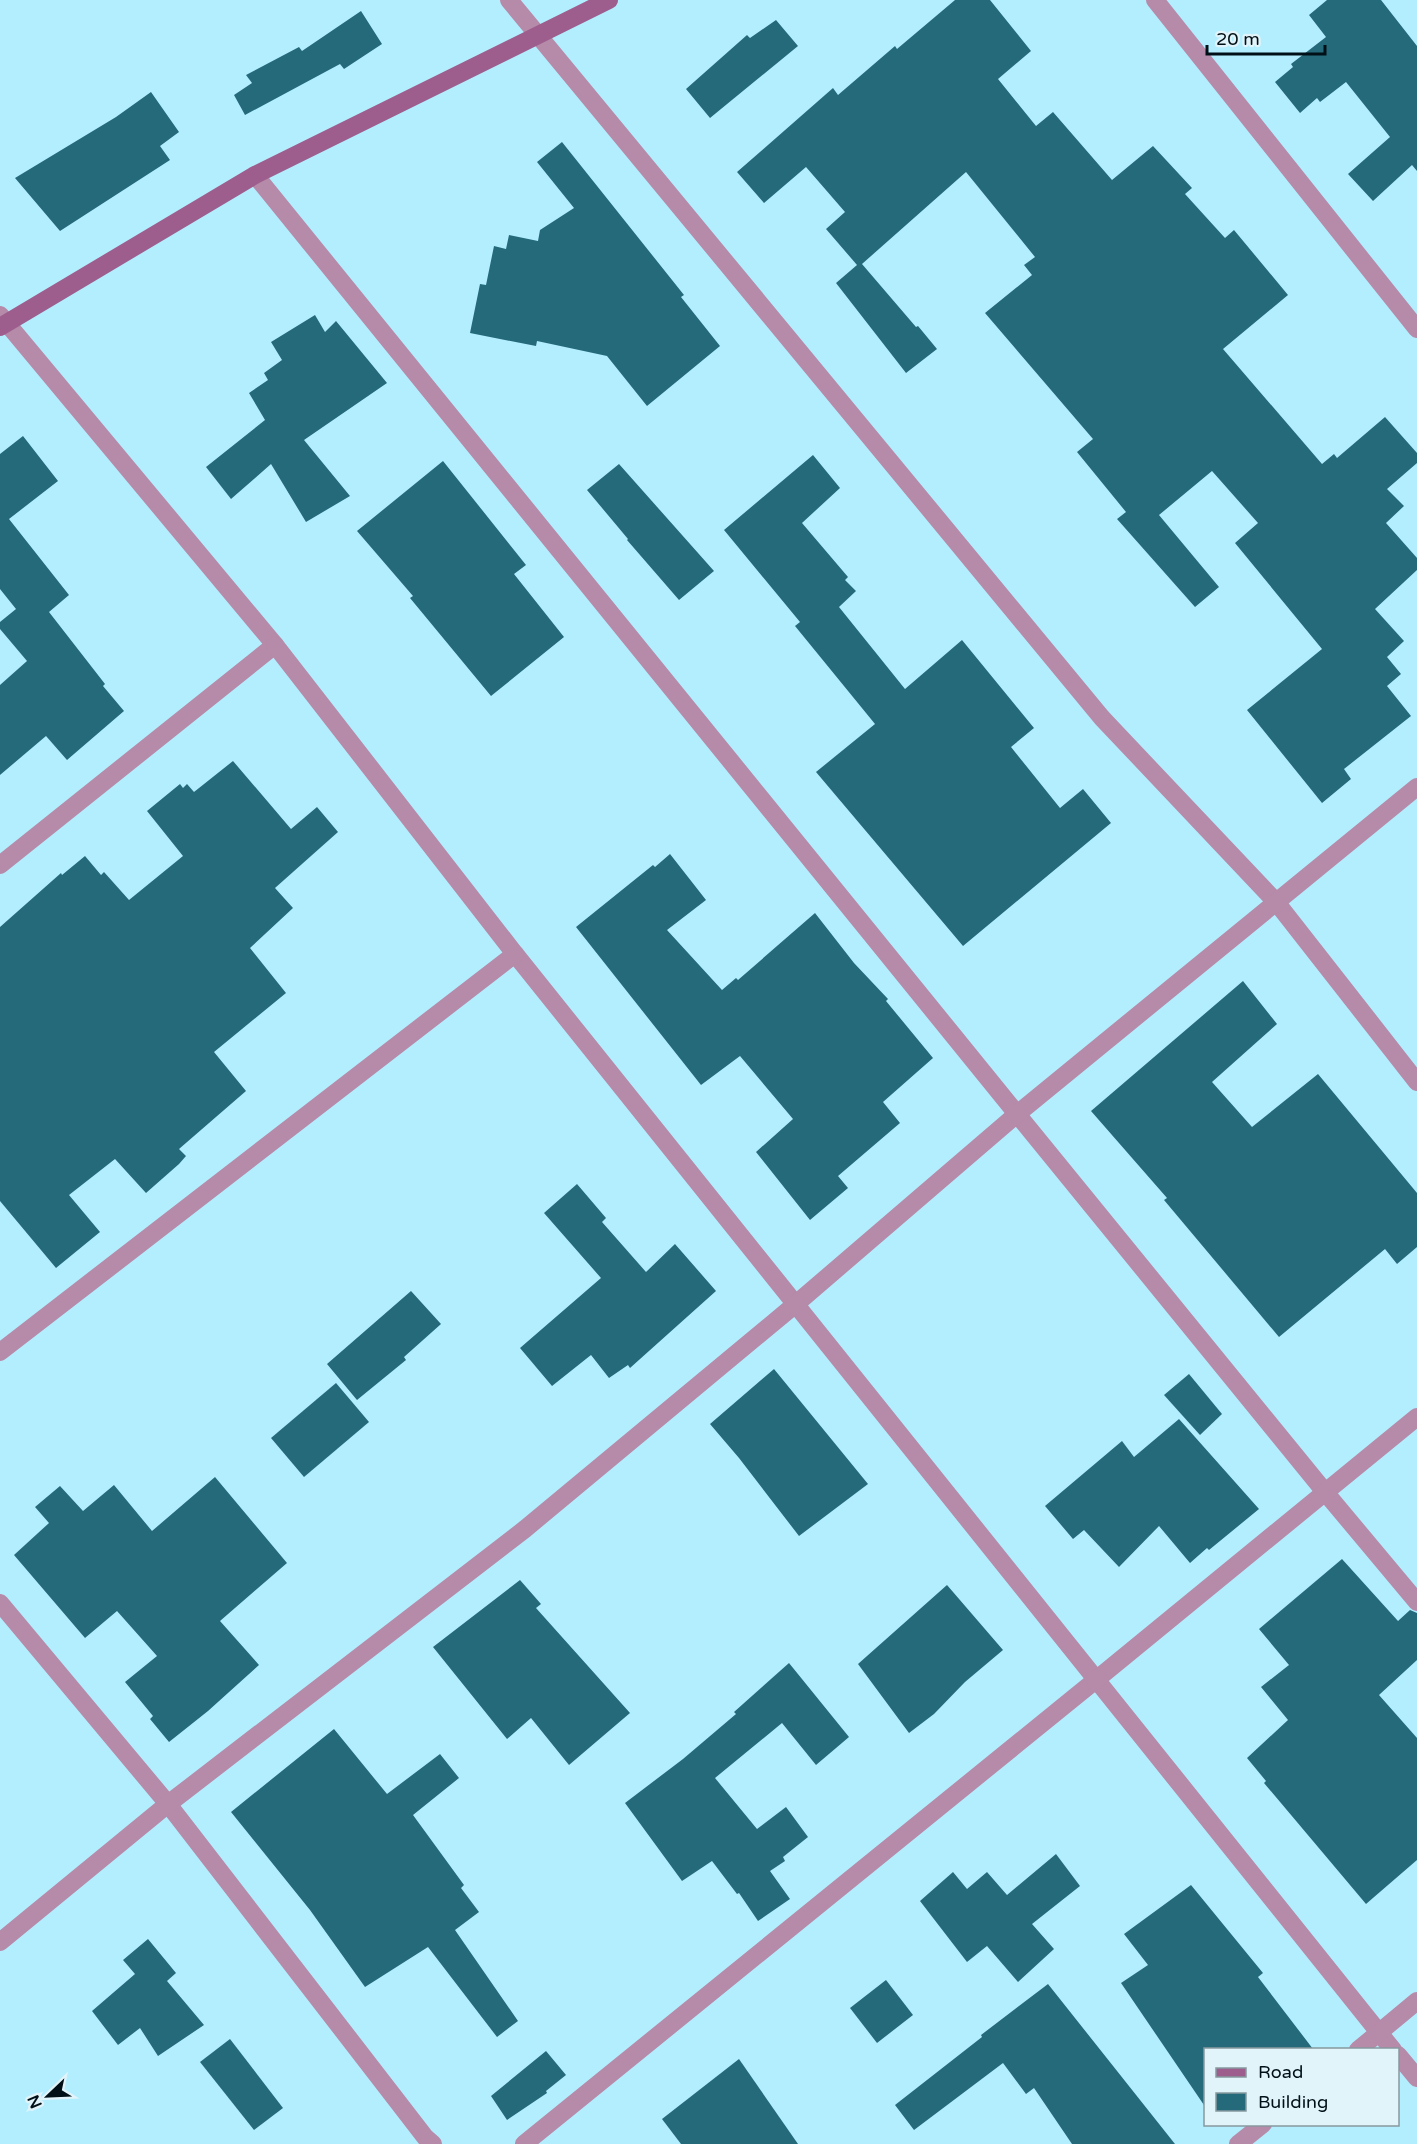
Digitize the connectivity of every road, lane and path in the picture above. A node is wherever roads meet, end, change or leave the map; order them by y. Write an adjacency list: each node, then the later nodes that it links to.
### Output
1 (509, 0): 4 (street)
2 (609, 0): 4 (street)
3 (1155, 0): 7 (street)
4 (539, 35): 5 (street); 11 (street)
5 (255, 175): 6 (street); 14 (street)
6 (2, 322): 8 (street)
7 (1417, 329)
8 (275, 645): 10 (street); 12 (street)
9 (1417, 787): 11 (street)
10 (0, 865)
11 (1277, 903): 13 (street); 14 (street)
12 (515, 954): 15 (street); 16 (street)
13 (1417, 1082)
14 (1017, 1114): 15 (street); 18 (street)
15 (796, 1303): 21 (street); 22 (street)
16 (0, 1352)
17 (1417, 1417): 18 (street)
18 (1325, 1492): 19 (street); 21 (street)
19 (1417, 1602)
20 (0, 1603): 22 (street)
21 (1098, 1679): 25 (street); 32 (street)
22 (168, 1804): 23 (street); 31 (street)
23 (0, 1942)
24 (1417, 2001): 25 (street)
25 (1379, 2033): 26 (street); 27 (street)
26 (1359, 2048)
27 (1392, 2048)
28 (1399, 2056): 29 (street)
29 (1417, 2078)
30 (1260, 2126): 33 (street)
31 (433, 2144)
32 (524, 2144)
33 (1238, 2144)

